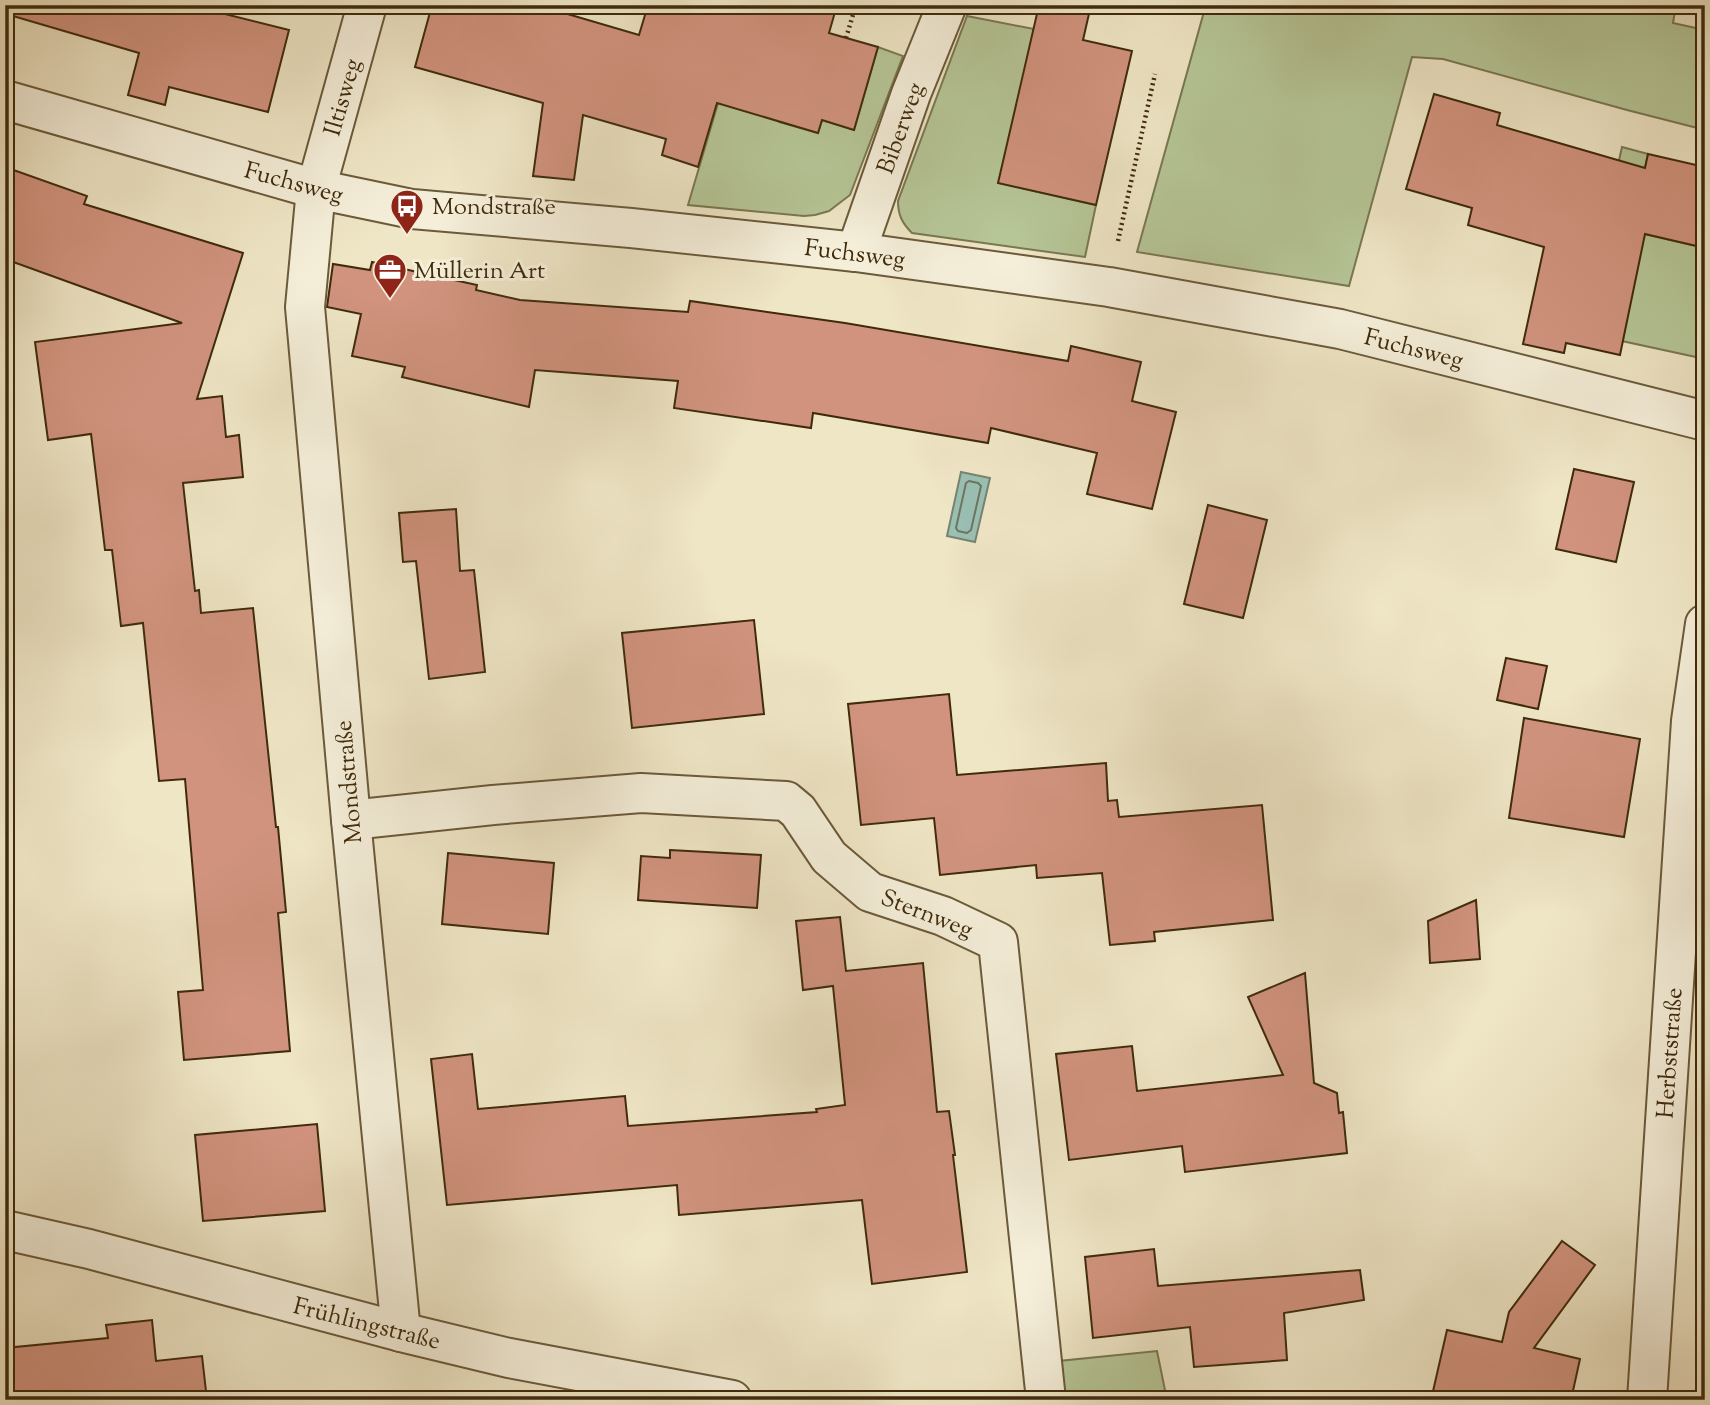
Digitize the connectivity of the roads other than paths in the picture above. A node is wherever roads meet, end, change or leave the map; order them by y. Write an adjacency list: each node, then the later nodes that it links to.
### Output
1 (367, 5): 4 (street, Iltisweg)
2 (947, 5): 5 (street, Biberweg)
3 (5, 100): 4 (street, Fuchsweg)
4 (316, 189): 5 (street, Fuchsweg); 8 (street, Mondstraße)
5 (856, 252): 6 (street, Fuchsweg)
6 (1705, 421)
7 (1705, 624): 13 (street, Herbststraße)
8 (351, 820): 10 (street, Mondstraße); 12 (street, Sternweg)
9 (5, 1230): 10 (street, Frühlingstraße)
10 (401, 1332): 11 (street, Frühlingstraße)
11 (732, 1400)
12 (1046, 1400)
13 (1647, 1400)

